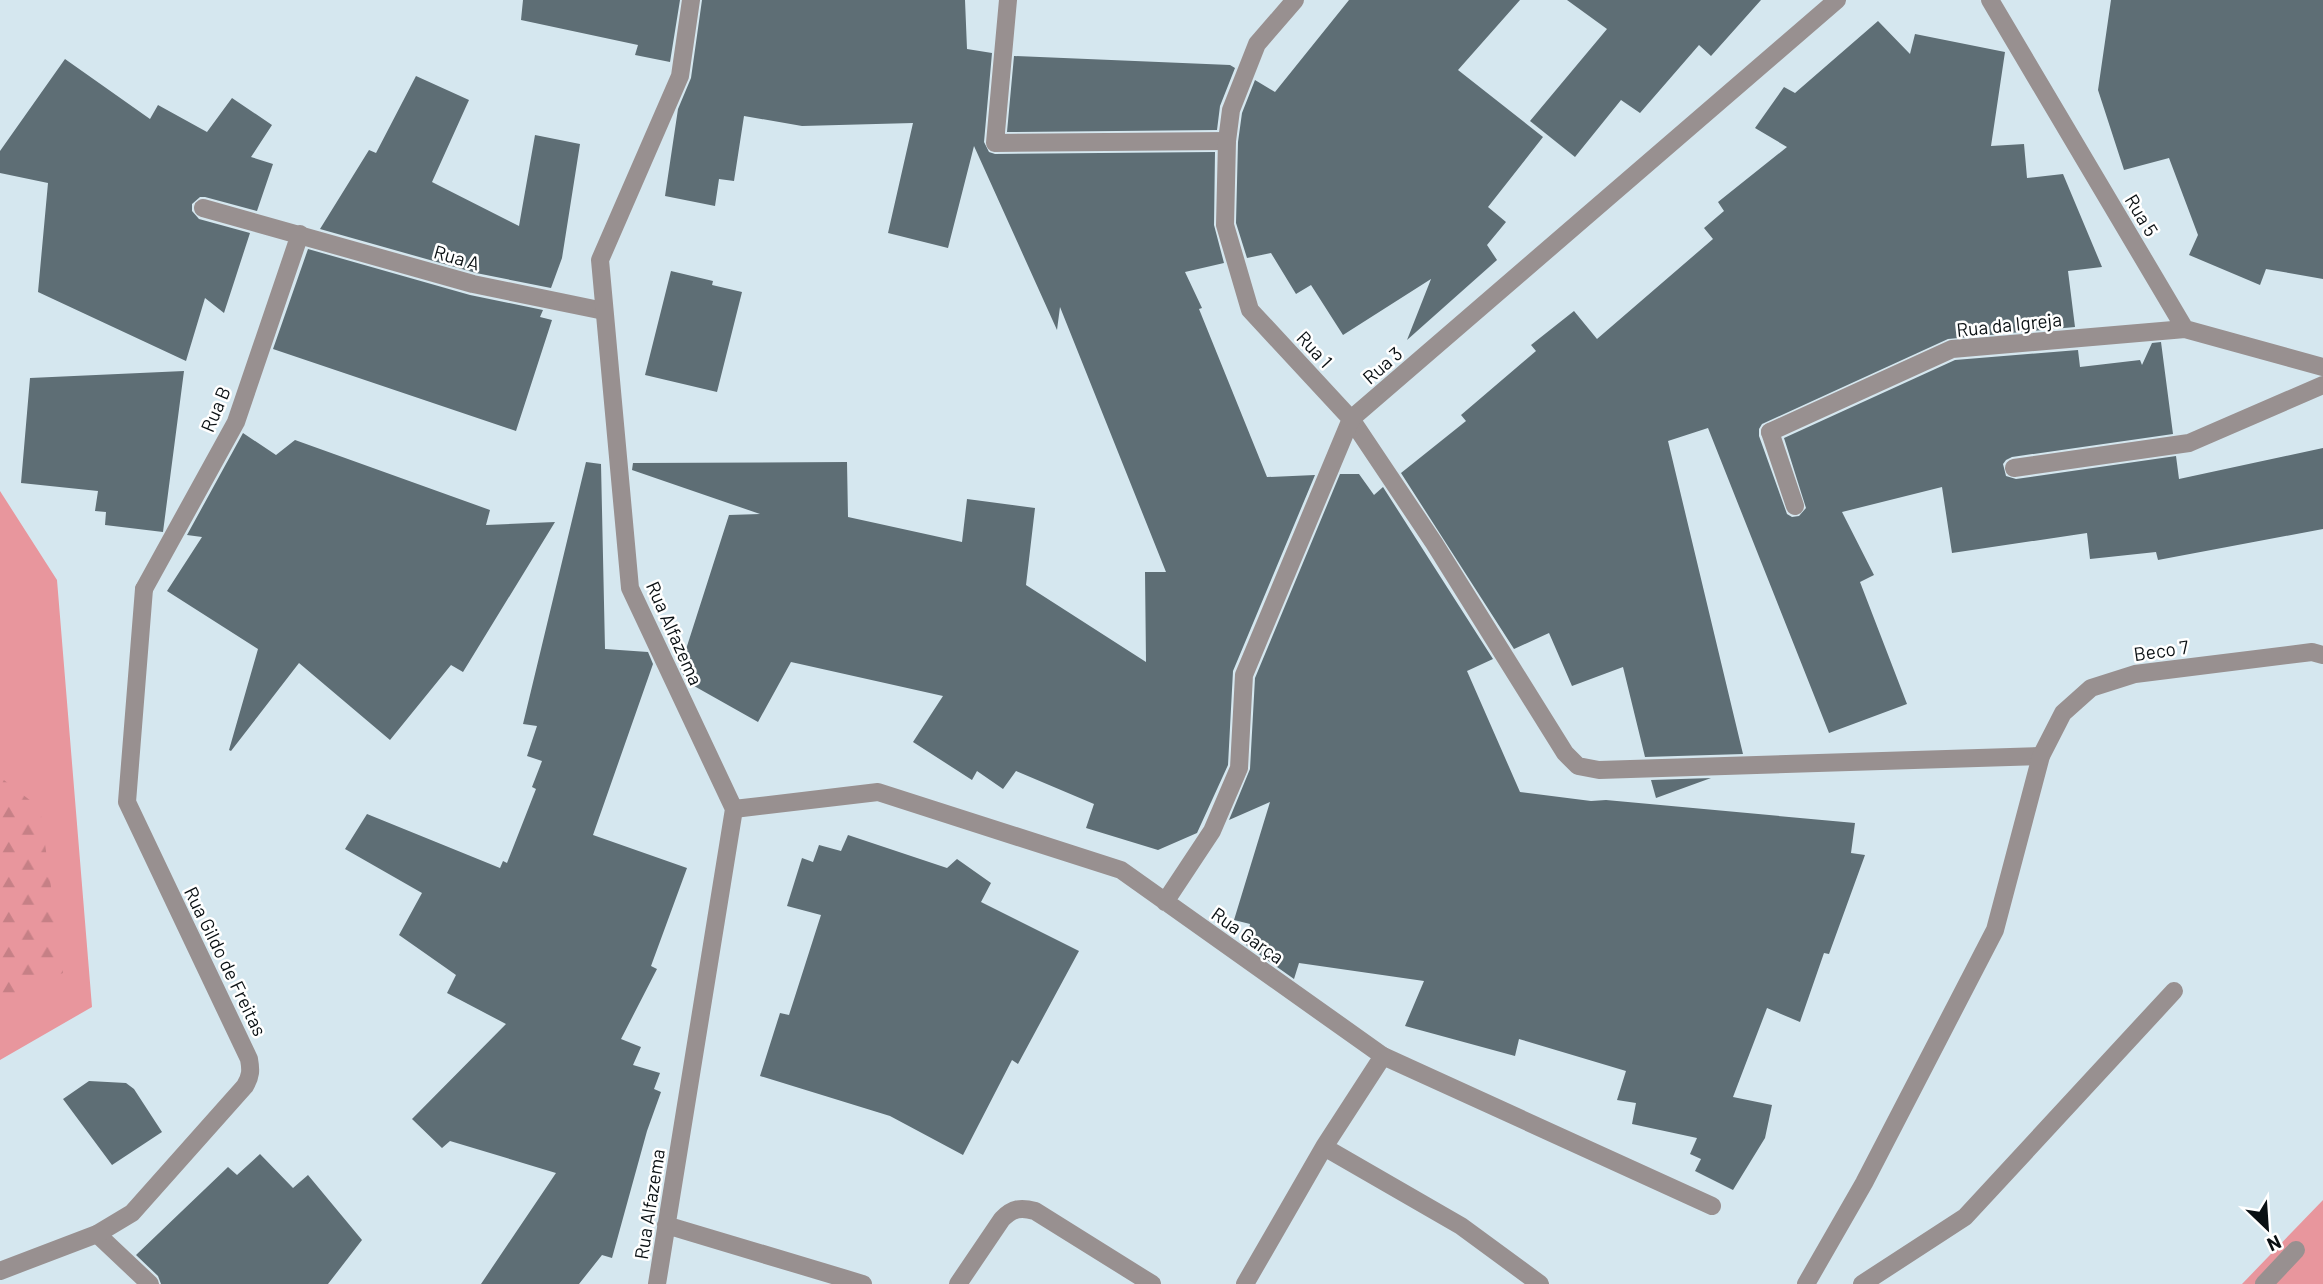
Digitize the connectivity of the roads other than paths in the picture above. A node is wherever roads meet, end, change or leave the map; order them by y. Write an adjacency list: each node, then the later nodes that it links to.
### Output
1 (691, 0): 9 (street, Rua Alfazema)
2 (1009, 0): 6 (street)
3 (1295, 0): 6 (street, Rua 1)
4 (1837, 0): 13 (street, Rua 3)
5 (1990, 0): 10 (street, Rua 5)
6 (1227, 141): 13 (street, Rua 1)
7 (202, 208): 8 (street, Rua A)
8 (300, 234): 9 (street, Rua A); 16 (street, Rua B)
9 (604, 311): 19 (street, Rua Alfazema)
10 (2185, 329): 11 (street); 15 (street, Rua da Igreja)
11 (2323, 366)
12 (2323, 385): 14 (street)
13 (1351, 419): 18 (street, Rua 1); 20 (street, Rua 3)
14 (2014, 468)
15 (1796, 506)
16 (144, 589): 26 (street, Rua Gildo de Freitas)
17 (2323, 654): 18 (street, Beco 7)
18 (2041, 756): 36 (street, Beco 7)
19 (734, 809): 20 (street, Rua Garça); 25 (street, Rua Alfazema)
20 (1165, 902): 22 (street, Rua Garça)
21 (2174, 990): 37 (street)
22 (1383, 1056): 23 (street); 24 (street, Rua Garça)
23 (1324, 1147): 34 (street); 35 (street)
24 (1712, 1206)
25 (666, 1226): 30 (street, Rua Alfazema); 31 (street)
26 (97, 1234): 28 (street, Rua Gildo de Freitas); 29 (street)
27 (2296, 1250): 38 (street)
28 (0, 1271)
29 (150, 1284)
30 (657, 1284)
31 (863, 1284)
32 (958, 1284): 33 (street)
33 (1152, 1284)
34 (1245, 1284)
35 (1539, 1284)
36 (1806, 1284)
37 (1862, 1284)
38 (2264, 1284)

